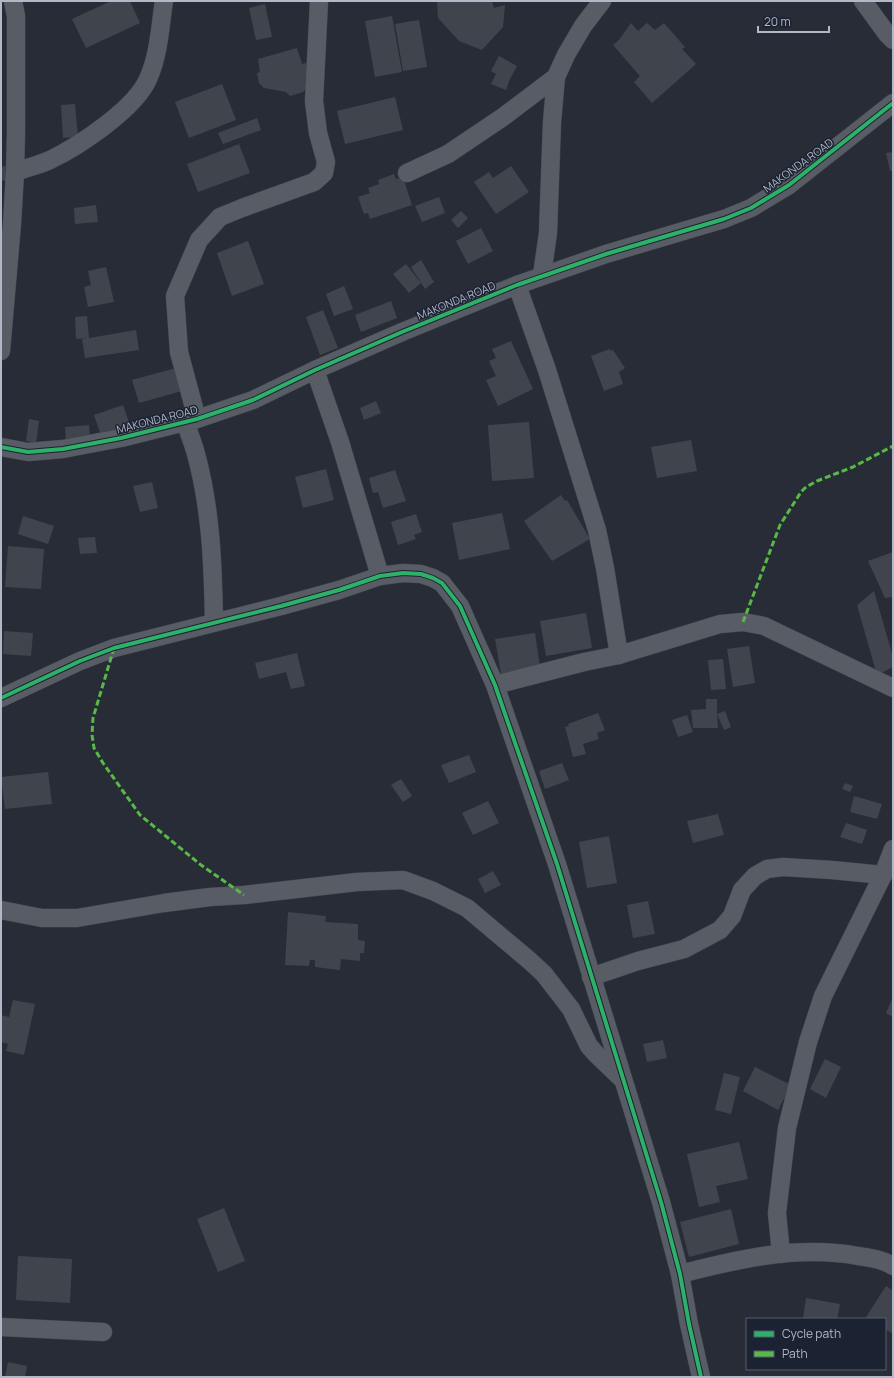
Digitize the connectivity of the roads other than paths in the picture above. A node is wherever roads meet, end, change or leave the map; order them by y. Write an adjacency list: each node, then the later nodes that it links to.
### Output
1 (164, 1): 9 (street)
2 (319, 1): 16 (street)
3 (602, 1): 7 (street)
4 (863, 1): 6 (street)
5 (10, 12): 9 (street)
6 (893, 40)
7 (556, 77): 10 (street); 12 (street)
8 (893, 103): 12 (street, MAKONDA ROAD)
9 (15, 172): 11 (street)
10 (407, 173)
11 (5, 270): 14 (street)
12 (542, 275): 13 (street, MAKONDA ROAD)
13 (517, 285): 15 (street, MAKONDA ROAD); 20 (street)
14 (1, 351)
15 (315, 370): 16 (street, MAKONDA ROAD); 18 (street)
16 (191, 420): 17 (street, MAKONDA ROAD); 19 (street)
17 (1, 447)
18 (380, 576): 19 (street); 21 (street)
19 (214, 622): 23 (street)
20 (619, 655): 21 (street); 22 (street)
21 (495, 685): 27 (street)
22 (893, 688)
23 (1, 698)
24 (893, 849): 25 (street)
25 (883, 875): 27 (street); 29 (street)
26 (1, 910): 28 (street)
27 (591, 977): 28 (street)
28 (622, 1078): 31 (street)
29 (781, 1254): 30 (street); 31 (street)
30 (893, 1266)
31 (680, 1274): 34 (street)
32 (1, 1327): 33 (street)
33 (103, 1332)
34 (701, 1377)

